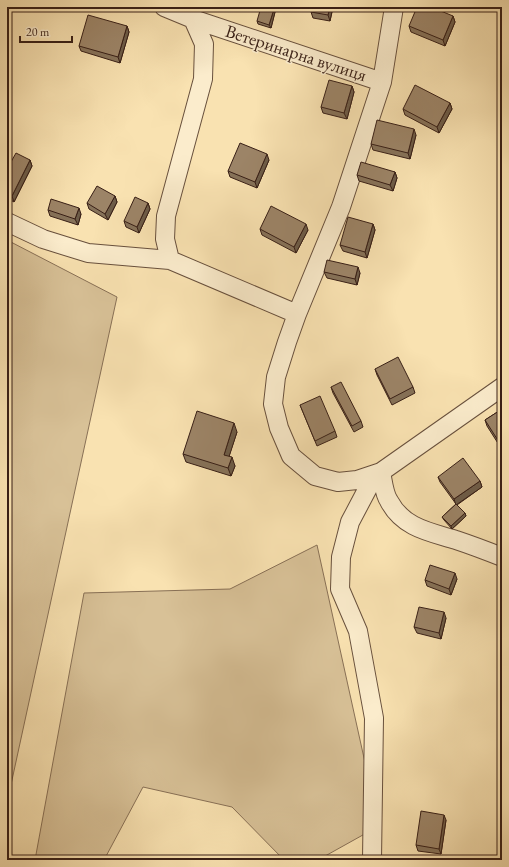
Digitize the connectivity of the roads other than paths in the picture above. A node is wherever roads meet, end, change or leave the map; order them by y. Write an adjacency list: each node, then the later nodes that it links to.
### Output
1 (164, 7): 3 (street, Ветеринарна вулиця)
2 (394, 7): 4 (street)
3 (194, 19): 4 (street, Ветеринарна вулиця); 6 (street)
4 (382, 82): 7 (street)
5 (7, 222): 6 (street)
6 (170, 260): 7 (street)
7 (297, 314): 9 (street)
8 (502, 387): 9 (street)
9 (380, 472): 10 (street); 11 (street)
10 (502, 557)
11 (372, 860)

